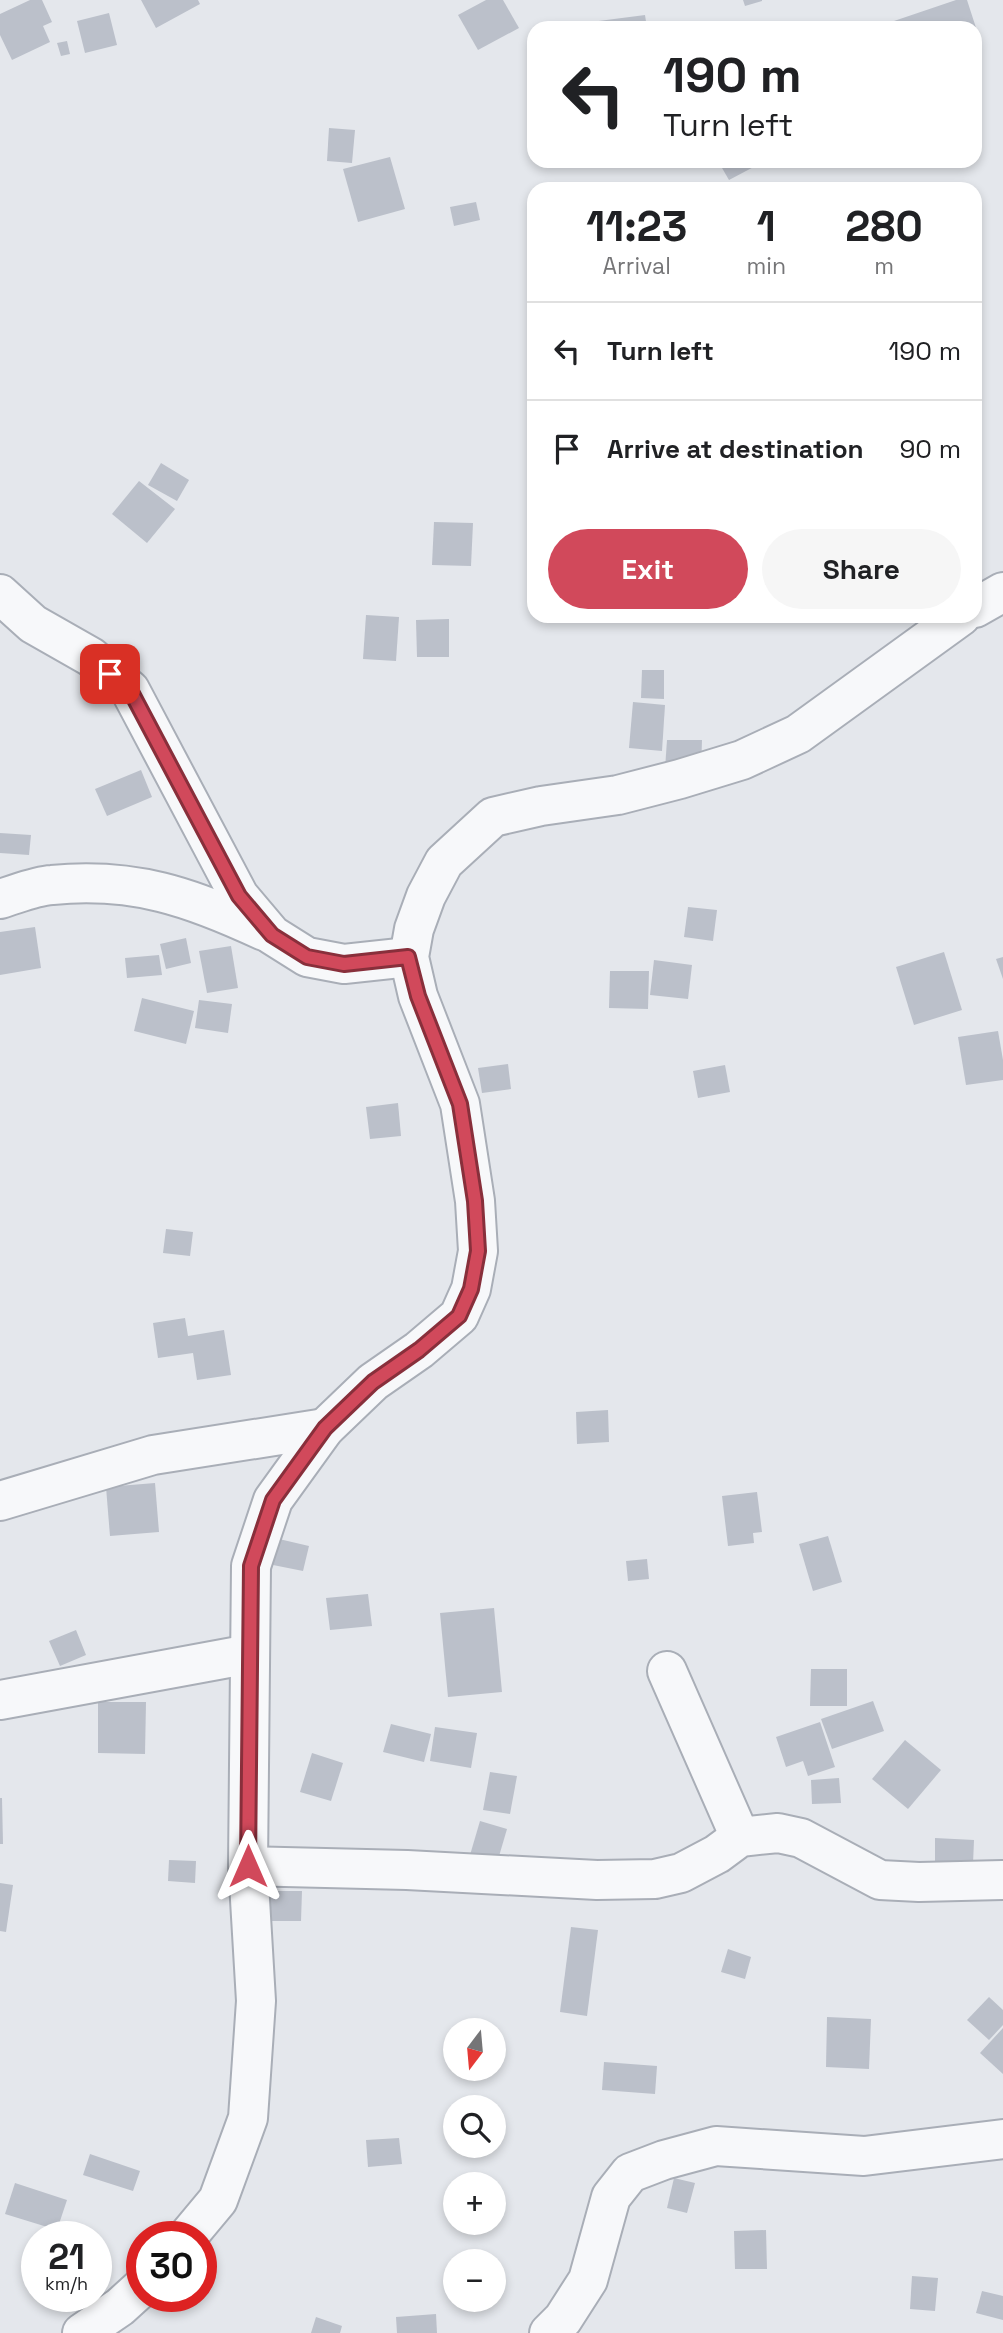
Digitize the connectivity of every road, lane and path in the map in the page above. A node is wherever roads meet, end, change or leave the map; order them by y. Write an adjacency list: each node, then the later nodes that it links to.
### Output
1 (1003, 592): 3 (street)
2 (0, 594): 6 (street)
3 (982, 604)
4 (951, 623): 7 (street)
5 (0, 899): 6 (street)
6 (272, 935): 7 (street)
7 (408, 957): 8 (street)
8 (325, 1428): 9 (street); 10 (street)
9 (0, 1502)
10 (250, 1654): 12 (street); 14 (street)
11 (667, 1671): 13 (street)
12 (0, 1700)
13 (740, 1837): 14 (street); 15 (street)
14 (248, 1866): 17 (street)
15 (1003, 1880)
16 (1003, 2139): 20 (street)
17 (200, 2221)
18 (126, 2311): 19 (street)
19 (82, 2333)
20 (549, 2333)

